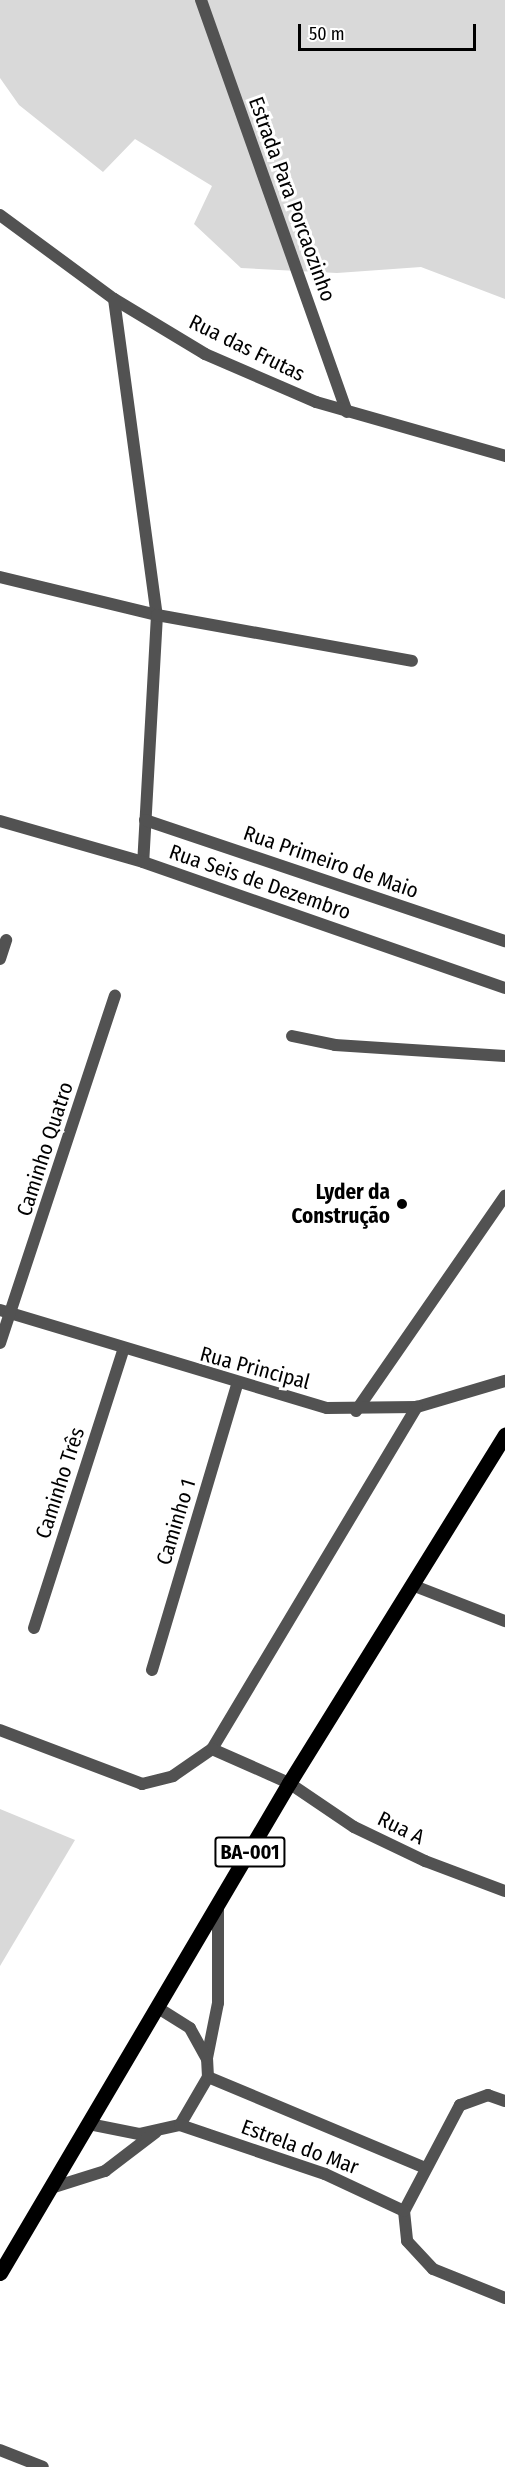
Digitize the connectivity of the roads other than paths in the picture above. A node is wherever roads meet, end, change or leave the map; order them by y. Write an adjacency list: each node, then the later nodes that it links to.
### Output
1 (201, 0): 4 (street, Estrada Para Porcaozinho)
2 (0, 215): 3 (street, Rua das Frutas)
3 (114, 298): 4 (street, Rua das Frutas); 7 (street)
4 (347, 412): 5 (street, Rua das Frutas)
5 (505, 456)
6 (0, 577): 7 (street)
7 (157, 615): 8 (street); 10 (street)
8 (412, 661)
9 (0, 820): 11 (street, Rua Seis de Dezembro)
10 (145, 820): 11 (street); 13 (street, Rua Primeiro de Maio)
11 (143, 862): 15 (street, Rua Seis de Dezembro)
12 (6, 940): 14 (street)
13 (505, 941)
14 (0, 960)
15 (505, 988)
16 (115, 996): 20 (street, Caminho Quatro)
17 (292, 1036): 18 (street)
18 (505, 1056)
19 (505, 1196): 26 (street)
20 (5, 1312): 21 (street, Caminho Quatro); 22 (street, Rua Principal)
21 (0, 1343)
22 (123, 1350): 24 (street, Rua Principal); 30 (street, Caminho Três)
23 (505, 1381): 25 (street, Rua Principal)
24 (237, 1384): 26 (street, Rua Principal); 31 (street, Caminho 1)
25 (417, 1407): 26 (street, Rua Principal); 33 (street)
26 (356, 1411)
27 (505, 1434): 28 (main road, BA-001)
28 (412, 1585): 29 (street); 34 (main road, BA-001)
29 (505, 1622)
30 (34, 1628)
31 (152, 1670)
32 (0, 1730): 33 (street)
33 (212, 1749): 34 (street, Rua A)
34 (289, 1783): 35 (street, Rua A); 36 (main road, BA-001)
35 (505, 1891)
36 (218, 1910): 37 (main road, BA-001); 38 (street)
37 (160, 2009): 38 (street); 41 (main road, BA-001)
38 (207, 2059): 39 (street)
39 (208, 2077): 42 (street); 44 (street, Estrela do Mar)
40 (505, 2101): 44 (street)
41 (89, 2124): 43 (street); 45 (main road, BA-001)
42 (180, 2126): 43 (street); 46 (street, Estrela do Mar)
43 (158, 2130): 45 (street)
44 (423, 2167): 46 (street)
45 (51, 2188): 47 (main road, BA-001)
46 (404, 2211): 48 (street)
47 (0, 2273)
48 (505, 2298)
49 (0, 2450): 50 (street)
50 (44, 2467)

